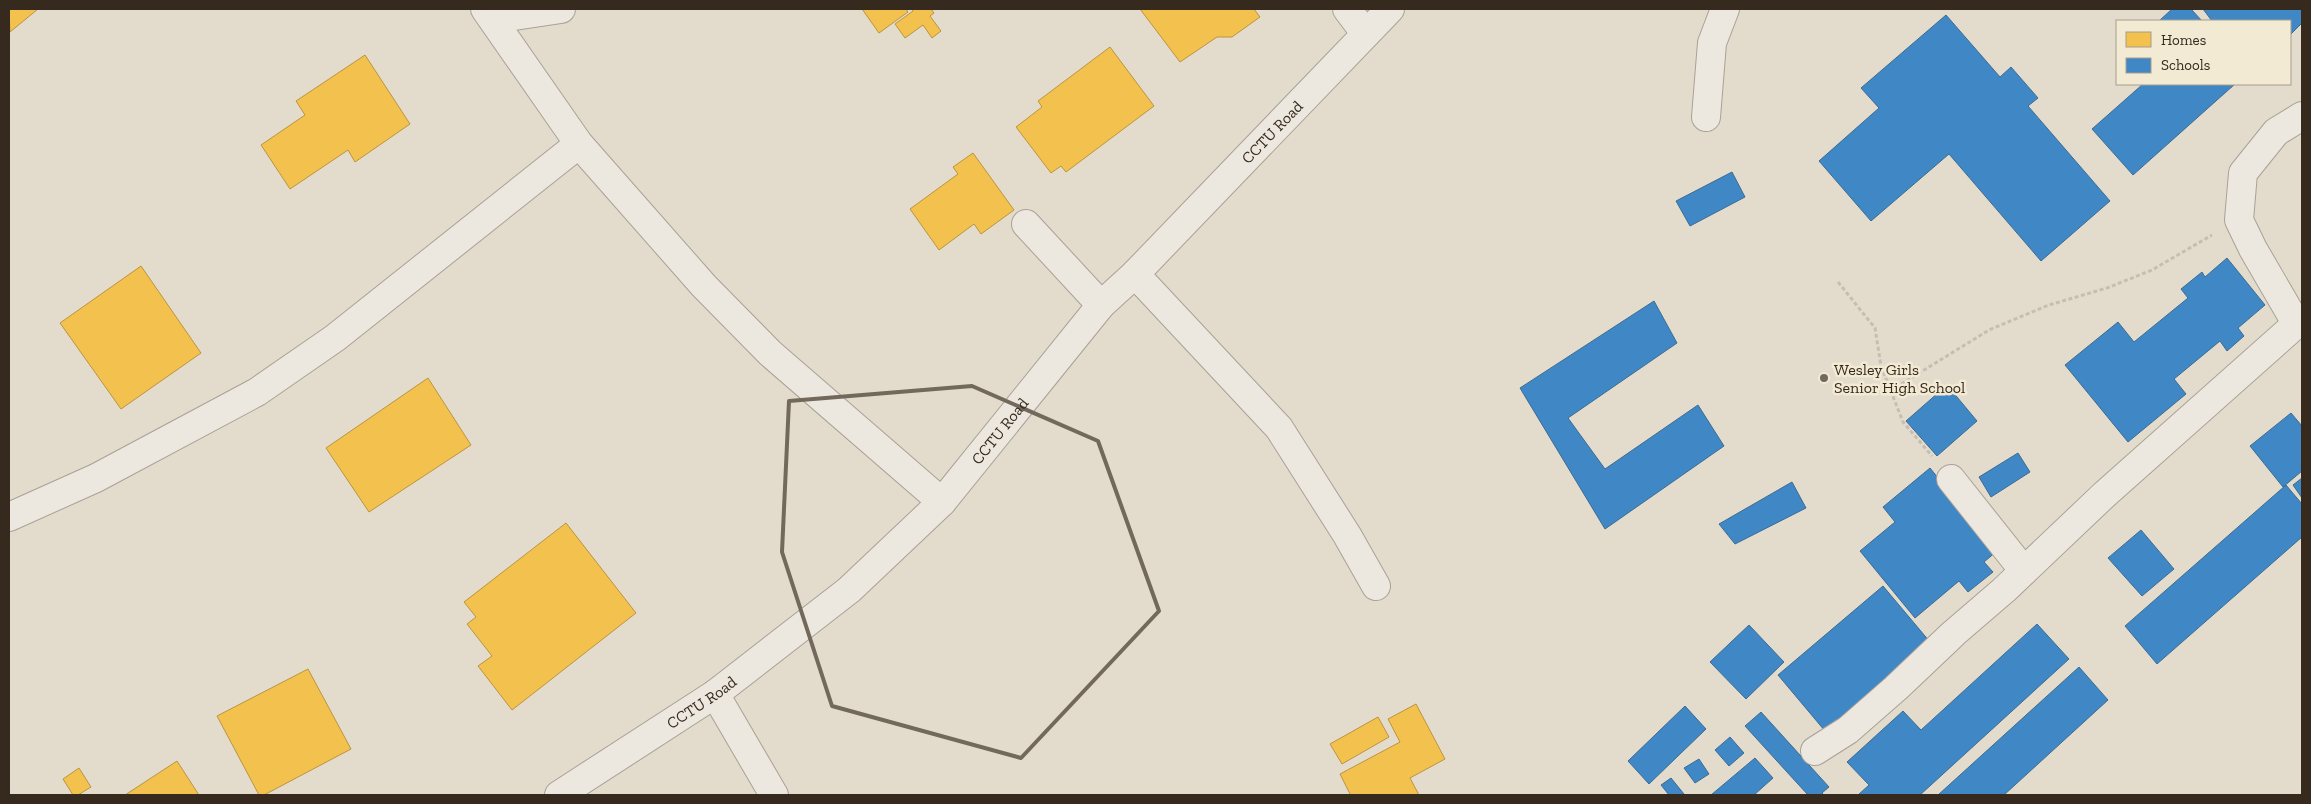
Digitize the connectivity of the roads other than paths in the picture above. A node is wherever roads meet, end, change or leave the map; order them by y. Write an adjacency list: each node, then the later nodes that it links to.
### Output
1 (561, 9): 5 (street)
2 (1347, 9): 6 (street)
3 (1390, 9): 6 (street, CCTU Road)
4 (1724, 9): 7 (street)
5 (489, 14): 9 (street)
6 (1365, 34): 11 (street, CCTU Road)
7 (1706, 116)
8 (2302, 116): 13 (street)
9 (579, 144): 15 (street); 16 (street)
10 (1026, 224): 12 (street)
11 (1135, 274): 12 (street, CCTU Road); 18 (street)
12 (1101, 304): 15 (street, CCTU Road)
13 (2299, 321): 17 (street)
14 (1951, 479): 17 (street)
15 (942, 502): 19 (street, CCTU Road)
16 (9, 517)
17 (2024, 571): 20 (street)
18 (1376, 586)
19 (715, 694): 21 (street, CCTU Road); 22 (street)
20 (1815, 751)
21 (559, 795)
22 (774, 795)

